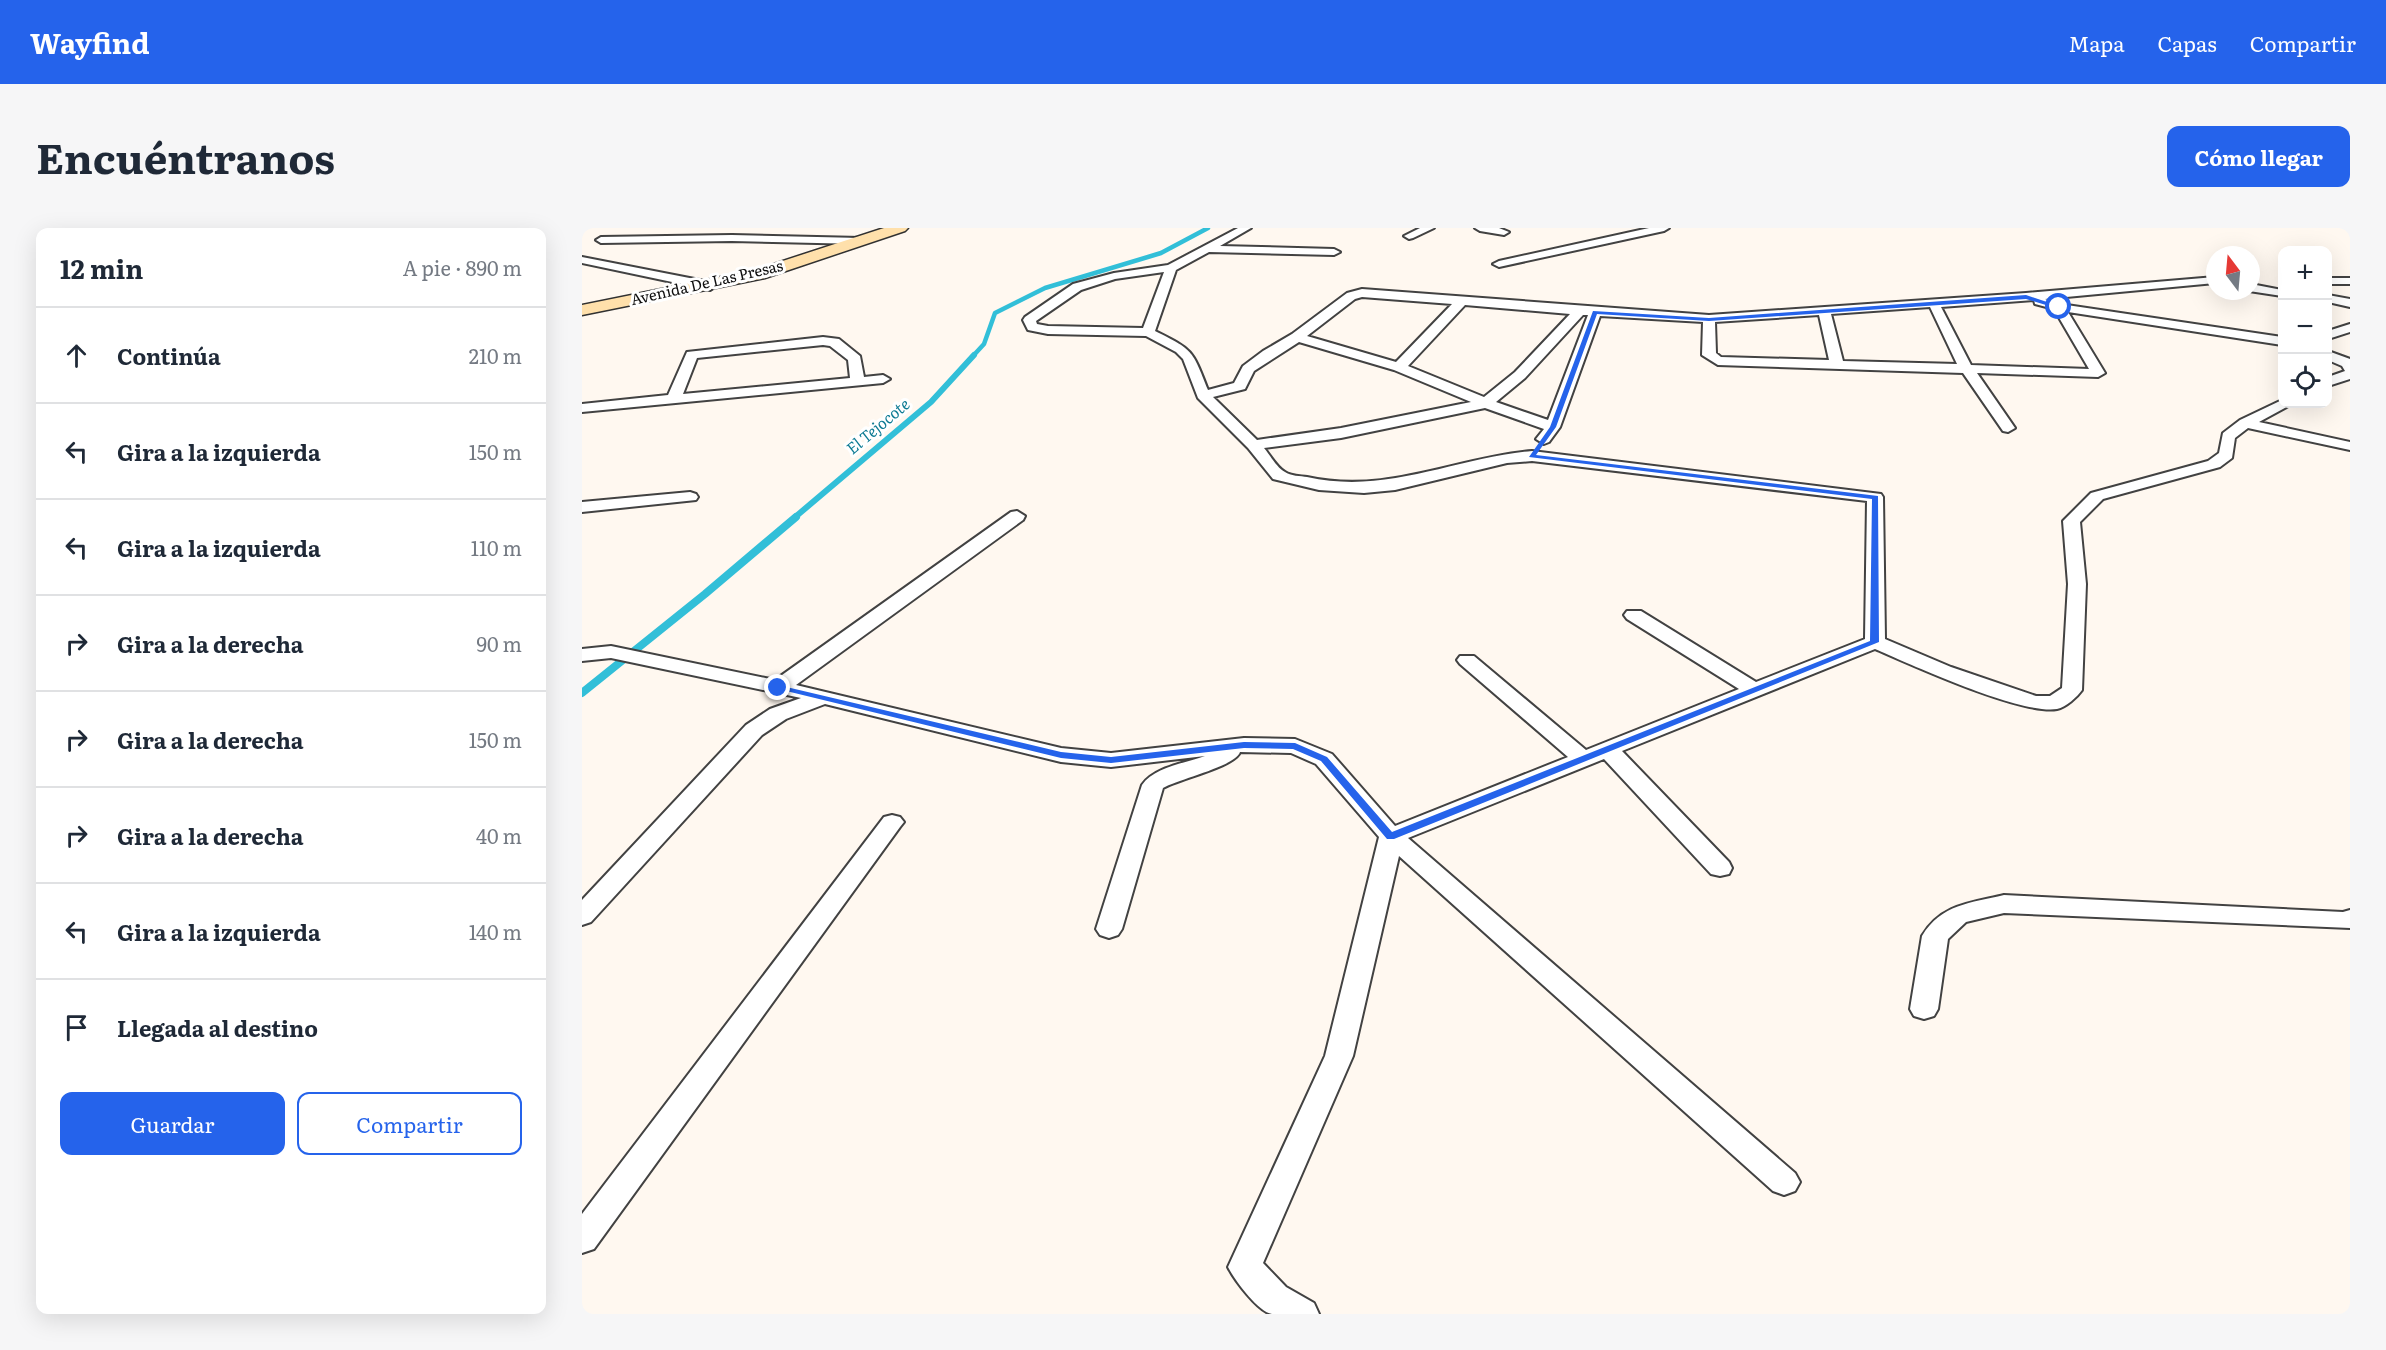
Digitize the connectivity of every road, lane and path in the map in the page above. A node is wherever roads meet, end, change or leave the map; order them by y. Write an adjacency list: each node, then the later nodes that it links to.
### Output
1 (648, 228): 12 (street)
2 (714, 228): 10 (street)
3 (769, 228): 10 (street)
4 (900, 228): 13 (main road, Avenida De Las Presas)
5 (1246, 228): 14 (street)
6 (1429, 228): 11 (street)
7 (1480, 228): 9 (street)
8 (1664, 228): 17 (street)
9 (1504, 232)
10 (744, 235): 12 (street)
11 (1409, 236)
12 (732, 238): 13 (street)
13 (861, 241): 26 (main road, Avenida De Las Presas)
14 (1205, 248): 15 (street); 19 (street)
15 (1334, 252)
16 (582, 260): 18 (street)
17 (1499, 264)
18 (615, 268): 20 (street); 26 (street)
19 (1171, 268): 41 (street); 41 (street)
20 (593, 274)
21 (2260, 279): 22 (street)
22 (2278, 280)
23 (2206, 281): 29 (street)
24 (2332, 281): 25 (street)
25 (2350, 282)
26 (710, 286): 35 (main road, Avenida De Las Presas)
27 (2260, 289): 28 (street)
28 (2278, 292)
29 (2026, 297): 33 (street); 34 (street)
30 (2332, 300): 32 (street)
31 (1462, 301): 36 (street); 43 (street); 47 (street)
32 (2350, 303)
33 (1934, 304): 37 (street); 48 (street)
34 (2059, 307): 44 (street); 48 (street)
35 (582, 310)
36 (1580, 311): 38 (street); 56 (street)
37 (1824, 312): 39 (street); 46 (street)
38 (1595, 313): 39 (street); 60 (street)
39 (1709, 319): 46 (street)
40 (2350, 328): 42 (street)
41 (1148, 332): 54 (street)
42 (2332, 334)
43 (1297, 337): 47 (street); 54 (street)
44 (2278, 340)
45 (2332, 357): 49 (street)
46 (1837, 364): 48 (street)
47 (1399, 368): 56 (street)
48 (1966, 368): 61 (street)
49 (2350, 369)
50 (2350, 374): 53 (street)
51 (883, 378): 52 (street)
52 (856, 380): 55 (street); 55 (street)
53 (2332, 381)
54 (1203, 394): 63 (street)
55 (674, 399): 58 (street)
56 (1486, 403): 60 (street); 63 (street)
57 (2278, 407): 59 (street)
58 (582, 408)
59 (2245, 423): 62 (street); 69 (street)
60 (1553, 427): 64 (street)
61 (2008, 428)
62 (2349, 445)
63 (1253, 446): 64 (street)
64 (1532, 456): 69 (street)
65 (690, 496): 66 (street)
66 (582, 507)
67 (1017, 516): 72 (street)
68 (1634, 615): 73 (street)
69 (1875, 642): 73 (street)
70 (582, 655): 72 (street)
71 (1467, 660): 77 (street)
72 (778, 688): 74 (street)
73 (1754, 690): 76 (street)
74 (824, 697): 75 (street); 81 (street)
75 (1244, 745): 79 (street); 83 (street)
76 (1607, 749): 77 (street); 80 (street)
77 (1583, 759): 79 (street)
78 (892, 822): 86 (street)
79 (1391, 836): 85 (street); 87 (street)
80 (1720, 868)
81 (582, 916)
82 (2350, 919): 84 (street)
83 (1109, 929)
84 (1924, 1009)
85 (1784, 1182)
86 (582, 1239)
87 (1281, 1309)

